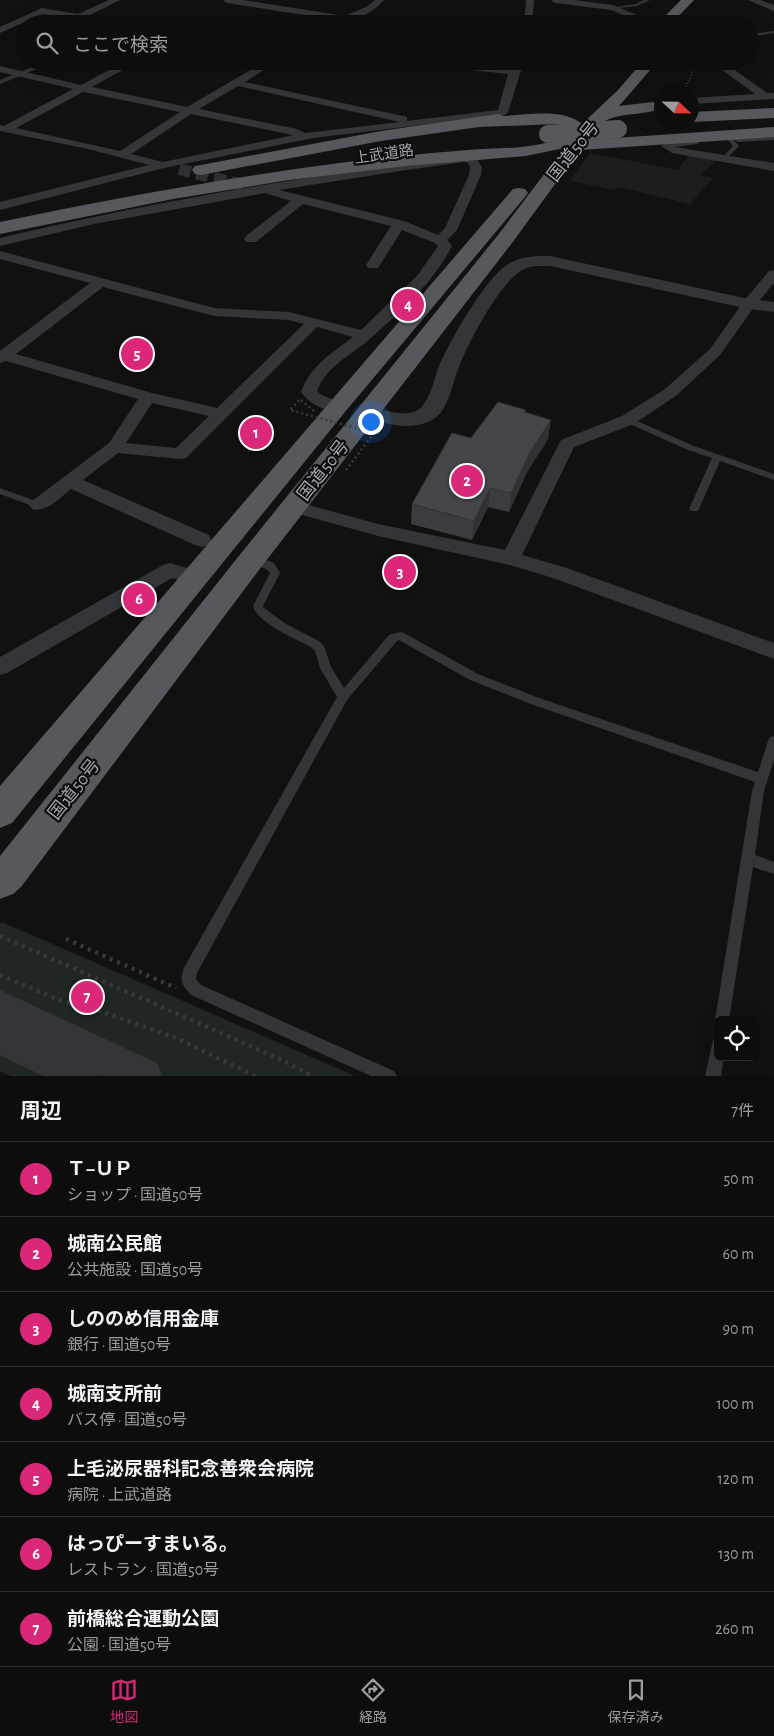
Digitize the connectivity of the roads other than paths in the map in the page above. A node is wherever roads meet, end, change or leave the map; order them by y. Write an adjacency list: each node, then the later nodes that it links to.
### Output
1 (116, 0): 14 (street)
2 (227, 0): 15 (street)
3 (380, 0): 16 (street)
4 (530, 0): 17 (street)
5 (555, 0): 10 (street)
6 (648, 0): 10 (lane)
7 (688, 0): 19 (highway)
8 (704, 0): 20 (highway)
9 (752, 0): 11 (street)
10 (610, 8): 18 (street)
11 (774, 8)
12 (34, 15): 13 (street)
13 (73, 15)
14 (83, 15)
15 (325, 15)
16 (353, 15)
17 (529, 15)
18 (629, 15)
19 (672, 15)
20 (689, 15)
21 (7, 16): 22 (street)
22 (15, 17)
23 (15, 23): 24 (street)
24 (0, 30)
25 (774, 32): 26 (lane)
26 (759, 34)
27 (0, 69): 35 (street)
28 (28, 70): 35 (lane)
29 (118, 70): 38 (street)
30 (259, 70): 37 (street)
31 (496, 70): 34 (street)
32 (640, 70): 39 (highway, 国道50号)
33 (728, 70): 40 (street)
34 (514, 72): 50 (street)
35 (20, 73): 36 (lane); 38 (street)
36 (0, 82)
37 (238, 83): 43 (street); 50 (street)
38 (84, 89): 43 (street); 53 (street)
39 (616, 89): 44 (highway); 51 (highway, 国道50号)
40 (771, 99): 41 (street); 42 (highway)
41 (699, 101)
42 (699, 104)
43 (191, 109): 55 (street); 60 (street)
44 (654, 110)
45 (654, 111): 51 (highway)
46 (654, 113): 52 (highway, 上武道路)
47 (774, 113): 48 (highway)
48 (699, 117)
49 (774, 120): 52 (highway, 上武道路)
50 (414, 122): 55 (street)
51 (576, 125): 52 (highway, 上武道路, bridge); 58 (highway); 58 (highway); 59 (highway); 70 (highway, 上武道路); 70 (highway); 72 (highway, 上武道路); 86 (highway, 国道50号); 87 (highway, 国道50号)
52 (620, 125)
53 (3, 128): 60 (street)
54 (774, 132): 56 (highway)
55 (303, 136): 63 (street)
56 (727, 137): 57 (street); 58 (highway); 61 (lane); 61 (street)
57 (774, 138)
58 (678, 139)
59 (505, 151): 62 (highway); 72 (highway)
60 (123, 154): 63 (street)
61 (724, 159): 64 (street)
62 (537, 164)
63 (164, 165): 65 (street); 69 (street)
64 (774, 167)
65 (179, 169)
66 (246, 186): 67 (street)
67 (261, 190): 68 (street); 74 (street); 75 (street)
68 (302, 199): 71 (street); 73 (street)
69 (0, 206)
70 (0, 218)
71 (399, 224): 74 (street); 77 (street)
72 (0, 226)
73 (251, 239)
74 (440, 240): 83 (street)
75 (0, 242)
76 (0, 254): 79 (street)
77 (373, 265)
78 (774, 274): 80 (street)
79 (101, 282): 82 (street); 84 (street)
80 (749, 304): 81 (street); 87 (street); 89 (street)
81 (774, 307)
82 (314, 322): 83 (street); 88 (street)
83 (365, 336): 86 (street)
84 (1, 356): 85 (street)
85 (148, 397): 88 (street); 90 (street)
86 (326, 409): 101 (highway, 国道50号)
87 (368, 413): 96 (highway, 国道50号)
88 (220, 414): 90 (street)
89 (628, 420): 91 (lane); 99 (street)
90 (116, 447): 93 (street)
91 (717, 457): 92 (lane); 97 (lane)
92 (774, 477)
93 (71, 482): 95 (street); 98 (street)
94 (0, 491): 95 (lane)
95 (38, 505)
96 (294, 507): 99 (street); 100 (highway, 国道50号)
97 (694, 509)
98 (202, 540)
99 (511, 558): 102 (street)
100 (252, 559): 104 (lane); 110 (highway, 国道50号)
101 (196, 578): 103 (street); 107 (highway, 国道50号)
102 (774, 651)
103 (0, 667)
104 (343, 697): 106 (lane); 117 (lane)
105 (774, 741): 106 (lane)
106 (761, 779): 108 (lane)
107 (0, 812)
108 (748, 859): 109 (lane); 112 (lane)
109 (774, 868)
110 (0, 882)
111 (0, 1008): 116 (street)
112 (723, 1016)
113 (0, 1036): 115 (street)
114 (715, 1061): 118 (lane)
115 (82, 1076)
116 (144, 1076)
117 (389, 1076)
118 (713, 1076)

